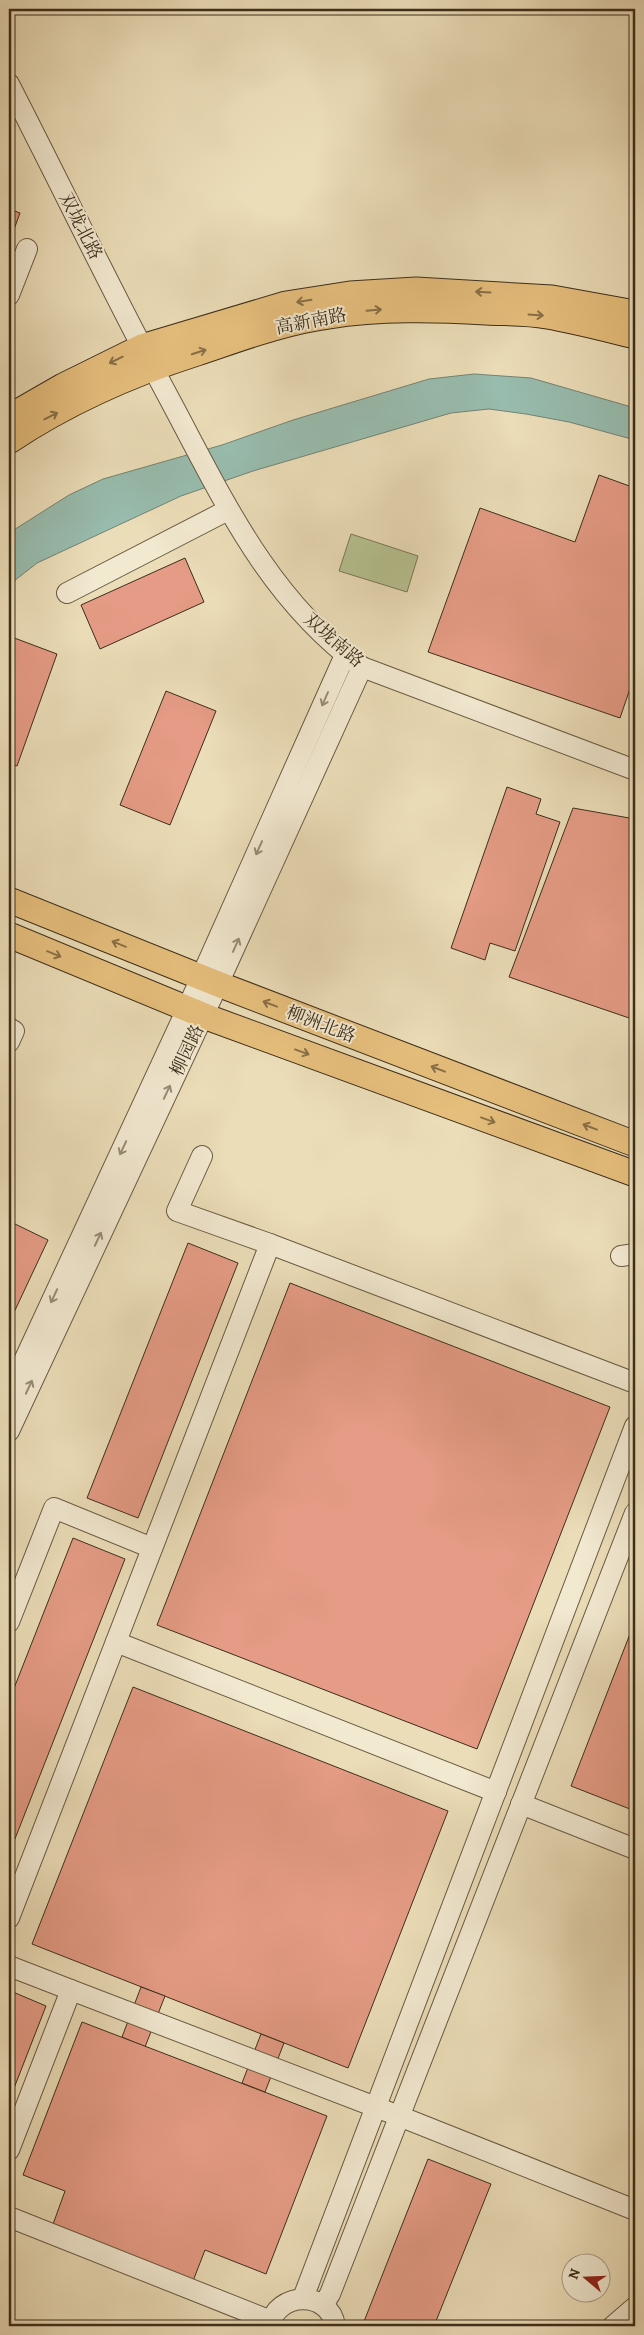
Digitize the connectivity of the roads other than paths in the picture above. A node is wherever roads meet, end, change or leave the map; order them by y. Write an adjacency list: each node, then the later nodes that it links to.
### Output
1 (9, 84): 2 (street, 双垅北路)
2 (16, 116): 7 (street, 双垅北路)
3 (27, 249): 4 (street)
4 (9, 295)
5 (635, 313): 7 (main road, 高新南路, one-way to 7)
6 (635, 336): 7 (main road, 高新南路, one-way to 6)
7 (147, 357): 8 (main road, 高新南路, one-way to 8); 9 (main road, 高新南路, one-way to 7); 10 (street, 双垅南路)
8 (9, 417)
9 (9, 441)
10 (226, 505): 11 (street); 12 (street, 双垅南路)
11 (67, 593)
12 (345, 655): 13 (street, 双垅南路); 17 (street, 柳园路, one-way to 17)
13 (362, 667): 14 (street, 双垅南路); 17 (street, 柳园路, one-way to 13)
14 (635, 770)
15 (9, 900): 17 (main road, 柳洲北路, one-way to 15)
16 (11, 940): 18 (main road, 柳洲北路, one-way to 18)
17 (210, 980): 18 (street, 柳园路); 21 (main road, 柳洲北路, one-way to 17)
18 (195, 1012): 23 (main road, 柳洲北路, one-way to 23); 26 (street, 柳园路, one-way to 26); 28 (street, 柳园路, one-way to 18)
19 (9, 1028): 20 (street)
20 (9, 1042)
21 (635, 1144)
22 (202, 1156): 24 (street)
23 (635, 1174)
24 (270, 1244): 25 (street); 30 (street)
25 (635, 1383)
26 (9, 1393)
27 (635, 1426): 33 (street)
28 (9, 1431)
29 (635, 1513): 34 (street)
30 (152, 1548): 31 (street); 32 (street)
31 (9, 1622)
32 (116, 1642): 35 (street); 39 (street)
33 (503, 1773): 34 (street); 35 (street)
34 (530, 1783): 37 (street)
35 (496, 1792): 36 (street)
36 (488, 1812): 37 (street); 43 (street)
37 (518, 1813): 38 (street); 44 (street)
38 (635, 1849)
39 (13, 1891): 40 (street)
40 (9, 1918)
41 (9, 1966): 42 (street)
42 (71, 1990): 43 (street); 45 (street)
43 (375, 2108): 44 (street); 48 (street)
44 (399, 2116): 46 (street); 49 (street)
45 (9, 2150)
46 (635, 2210)
47 (9, 2217): 51 (street)
48 (303, 2298): 49 (street); 51 (street)
49 (323, 2305): 52 (street)
50 (635, 2307): 53 (street)
51 (270, 2323)
52 (335, 2326)
53 (613, 2326)

